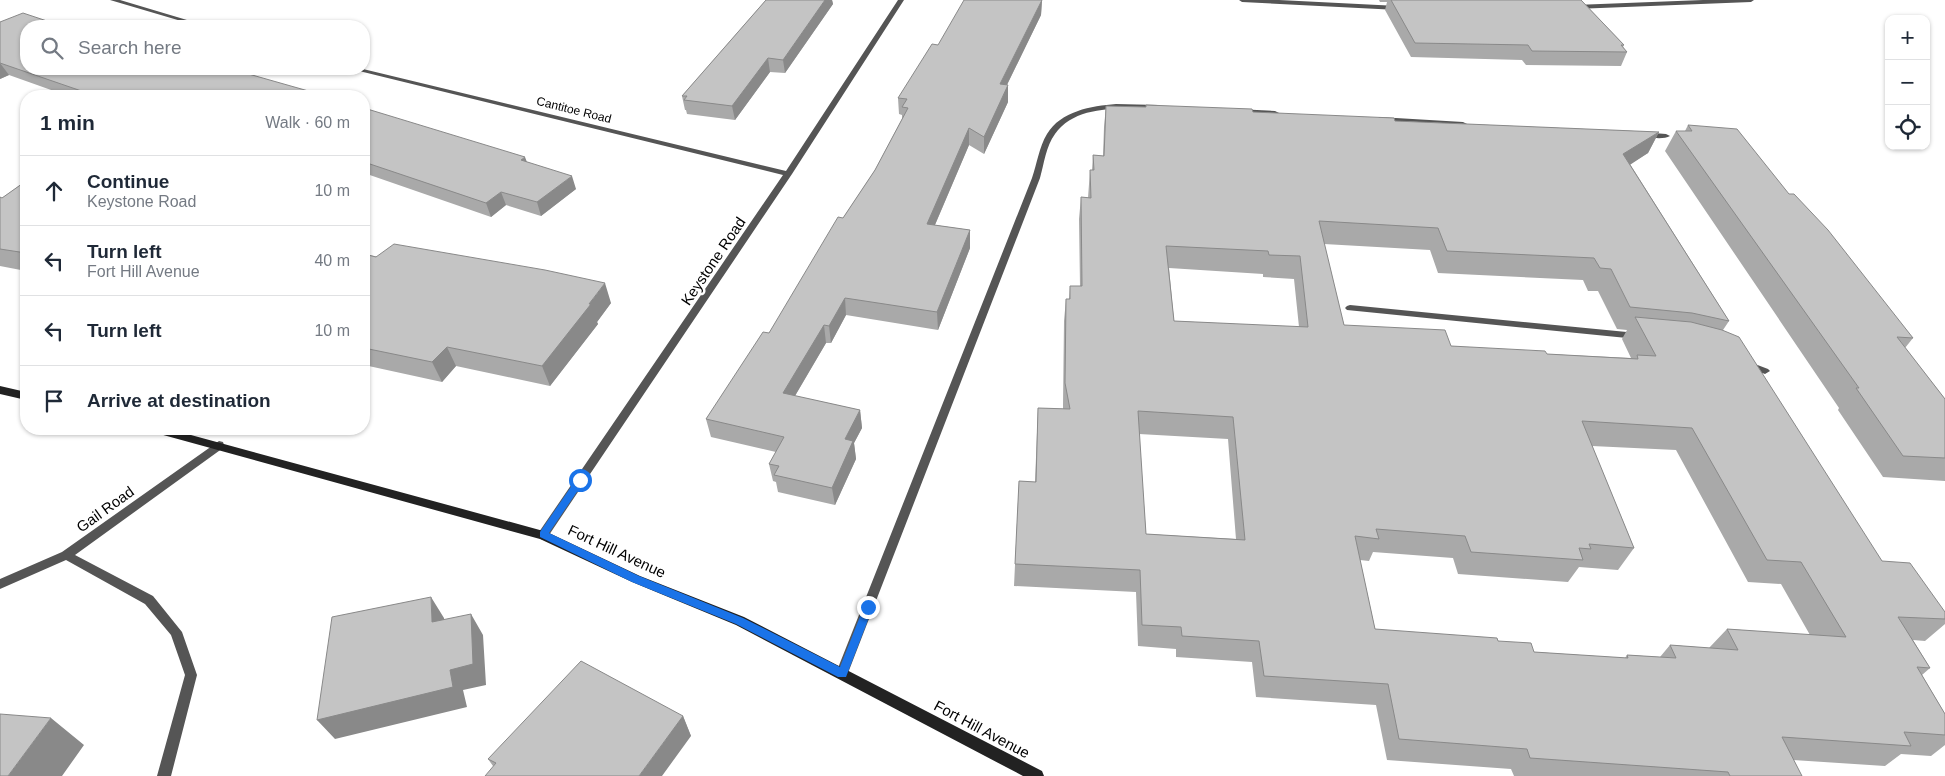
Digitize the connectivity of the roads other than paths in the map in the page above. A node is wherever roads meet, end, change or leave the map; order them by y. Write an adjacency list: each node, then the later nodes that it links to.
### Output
1 (113, 0): 7 (street)
2 (901, 0): 16 (street, Keystone Road)
3 (1242, 0): 5 (street)
4 (1751, 0): 6 (street)
5 (1404, 8)
6 (1565, 8)
7 (183, 20)
8 (370, 73): 16 (street, Cantitoe Road)
9 (1170, 107): 28 (street)
10 (1230, 111): 11 (street)
11 (1289, 114)
12 (1368, 119): 13 (street)
13 (1478, 125)
14 (1636, 134): 15 (street)
15 (1666, 136)
16 (788, 174): 25 (street, Keystone Road)
17 (1350, 308): 18 (street)
18 (1648, 337)
19 (1738, 360): 20 (street)
20 (1765, 371)
21 (0, 390): 22 (main road)
22 (20, 395)
23 (180, 435): 24 (main road, Fort Hill Avenue)
24 (220, 445): 25 (main road, Fort Hill Avenue); 26 (street, Gail Road)
25 (543, 534): 28 (main road, Fort Hill Avenue)
26 (66, 555): 27 (street, Gail Road); 29 (street)
27 (0, 584)
28 (842, 673): 30 (main road, Fort Hill Avenue)
29 (164, 776)
30 (1037, 776)

